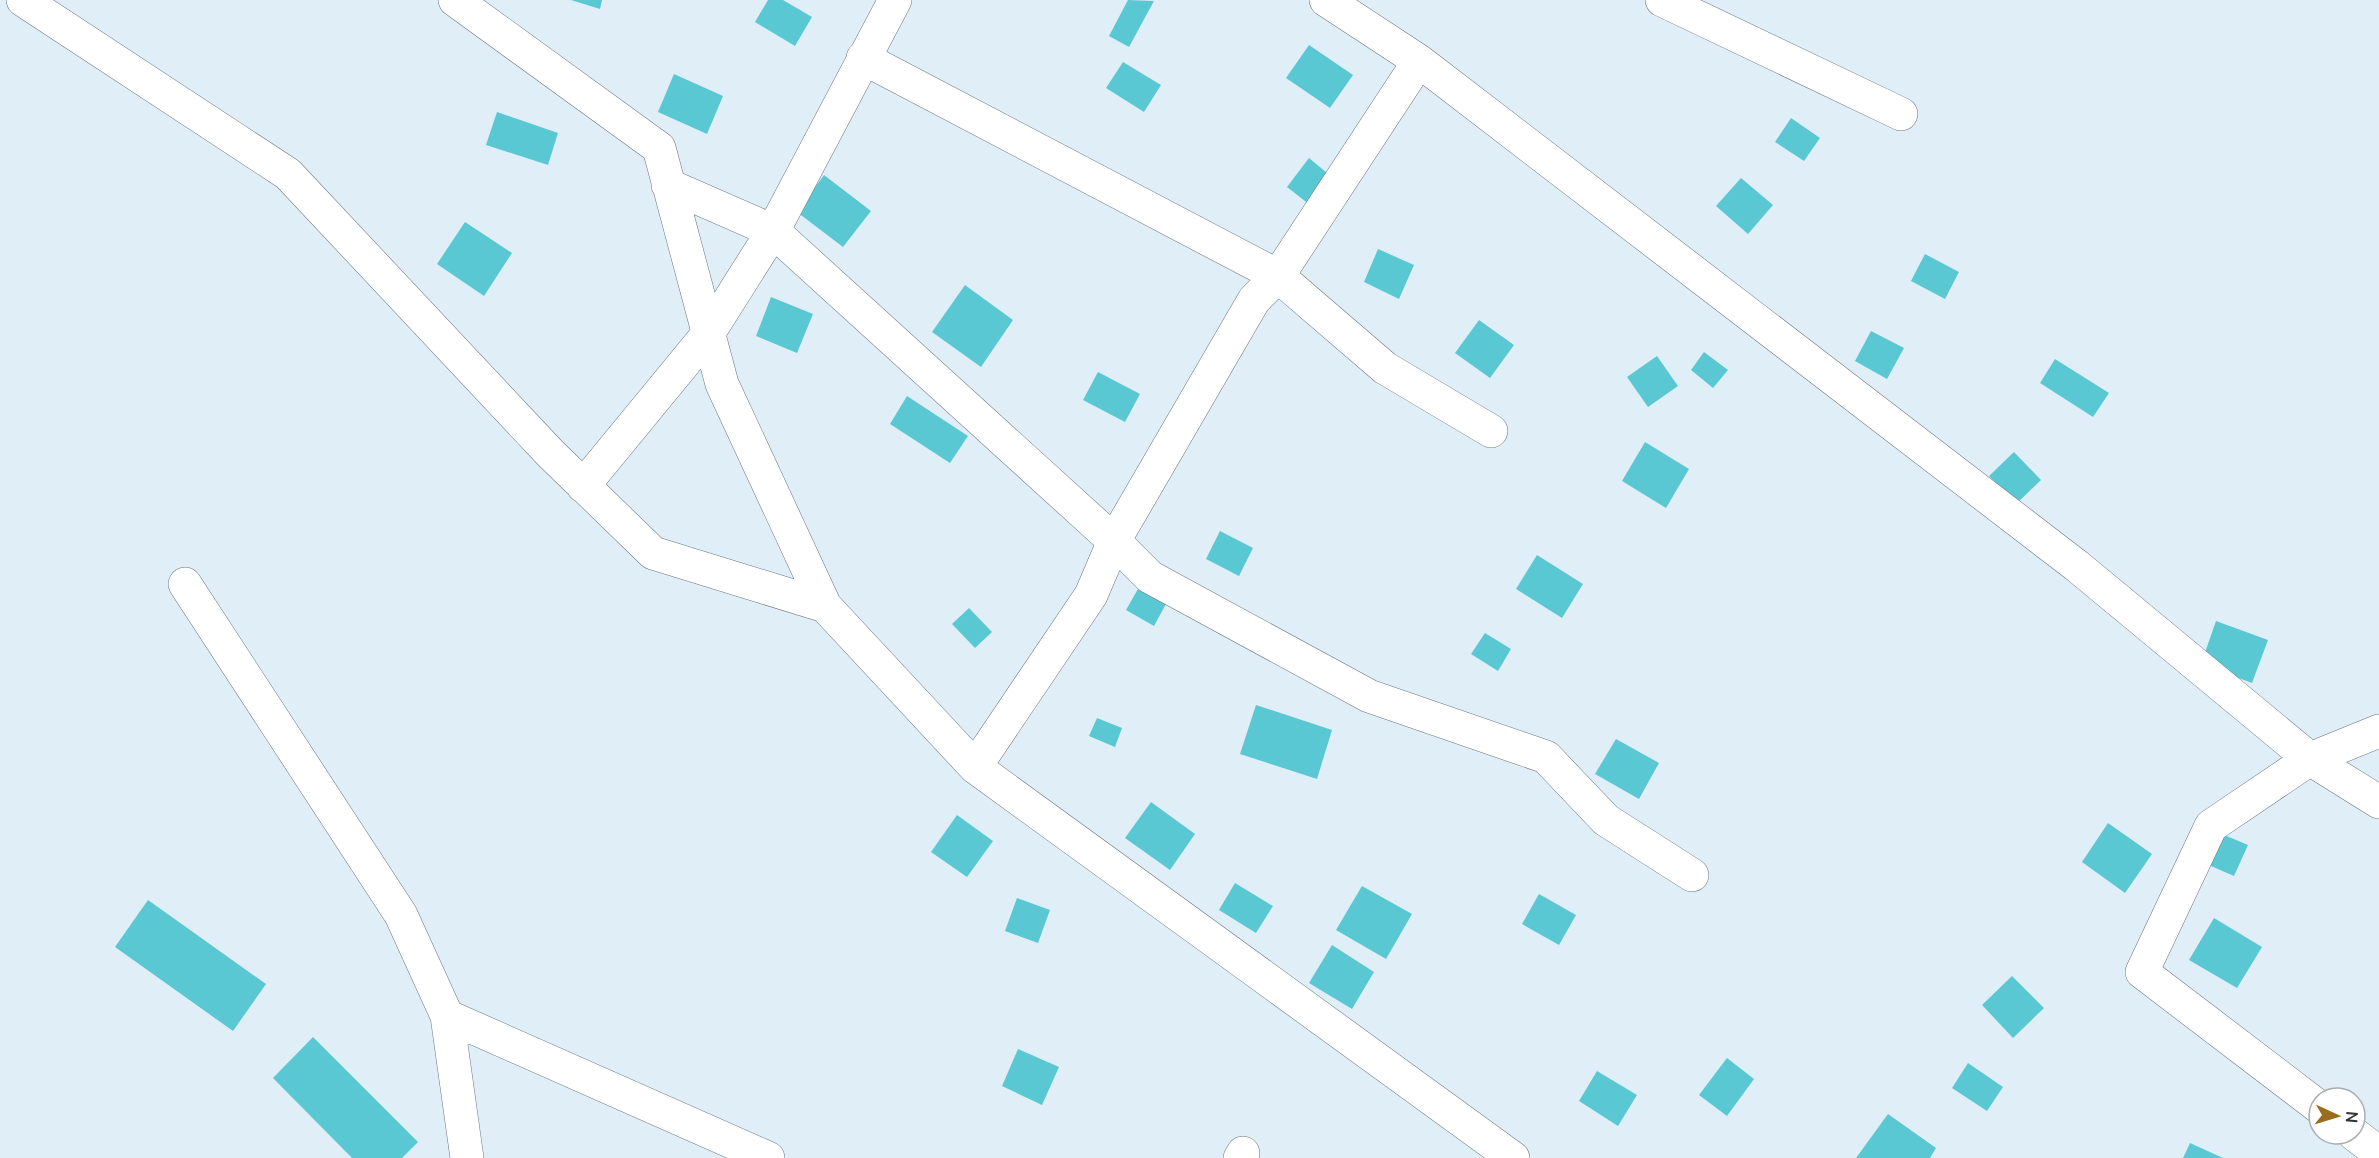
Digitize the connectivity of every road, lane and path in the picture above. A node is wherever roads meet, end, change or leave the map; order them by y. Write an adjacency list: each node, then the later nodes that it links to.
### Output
1 (23, 0): 14 (street)
2 (455, 0): 9 (street)
3 (895, 0): 6 (street)
4 (1326, 0): 7 (street)
5 (1662, 0): 8 (street)
6 (863, 58): 10 (street); 11 (street)
7 (1419, 61): 11 (street); 19 (street)
8 (1901, 114)
9 (668, 185): 10 (street); 12 (street)
10 (773, 231): 12 (street); 15 (street)
11 (1278, 276): 13 (street); 15 (street)
12 (708, 334): 14 (street); 17 (street)
13 (1491, 431)
14 (583, 486): 17 (street)
15 (1114, 541): 20 (street); 22 (street)
16 (185, 584): 23 (street)
17 (825, 606): 20 (street)
18 (2379, 731): 19 (street)
19 (2310, 759): 21 (street); 24 (street)
20 (975, 767): 29 (street)
21 (2379, 802)
22 (1692, 875)
23 (447, 1016): 27 (street); 28 (street)
24 (2307, 1098)
25 (2367, 1144): 26 (street)
26 (2379, 1153)
27 (467, 1158)
28 (768, 1158)
29 (1513, 1158)

